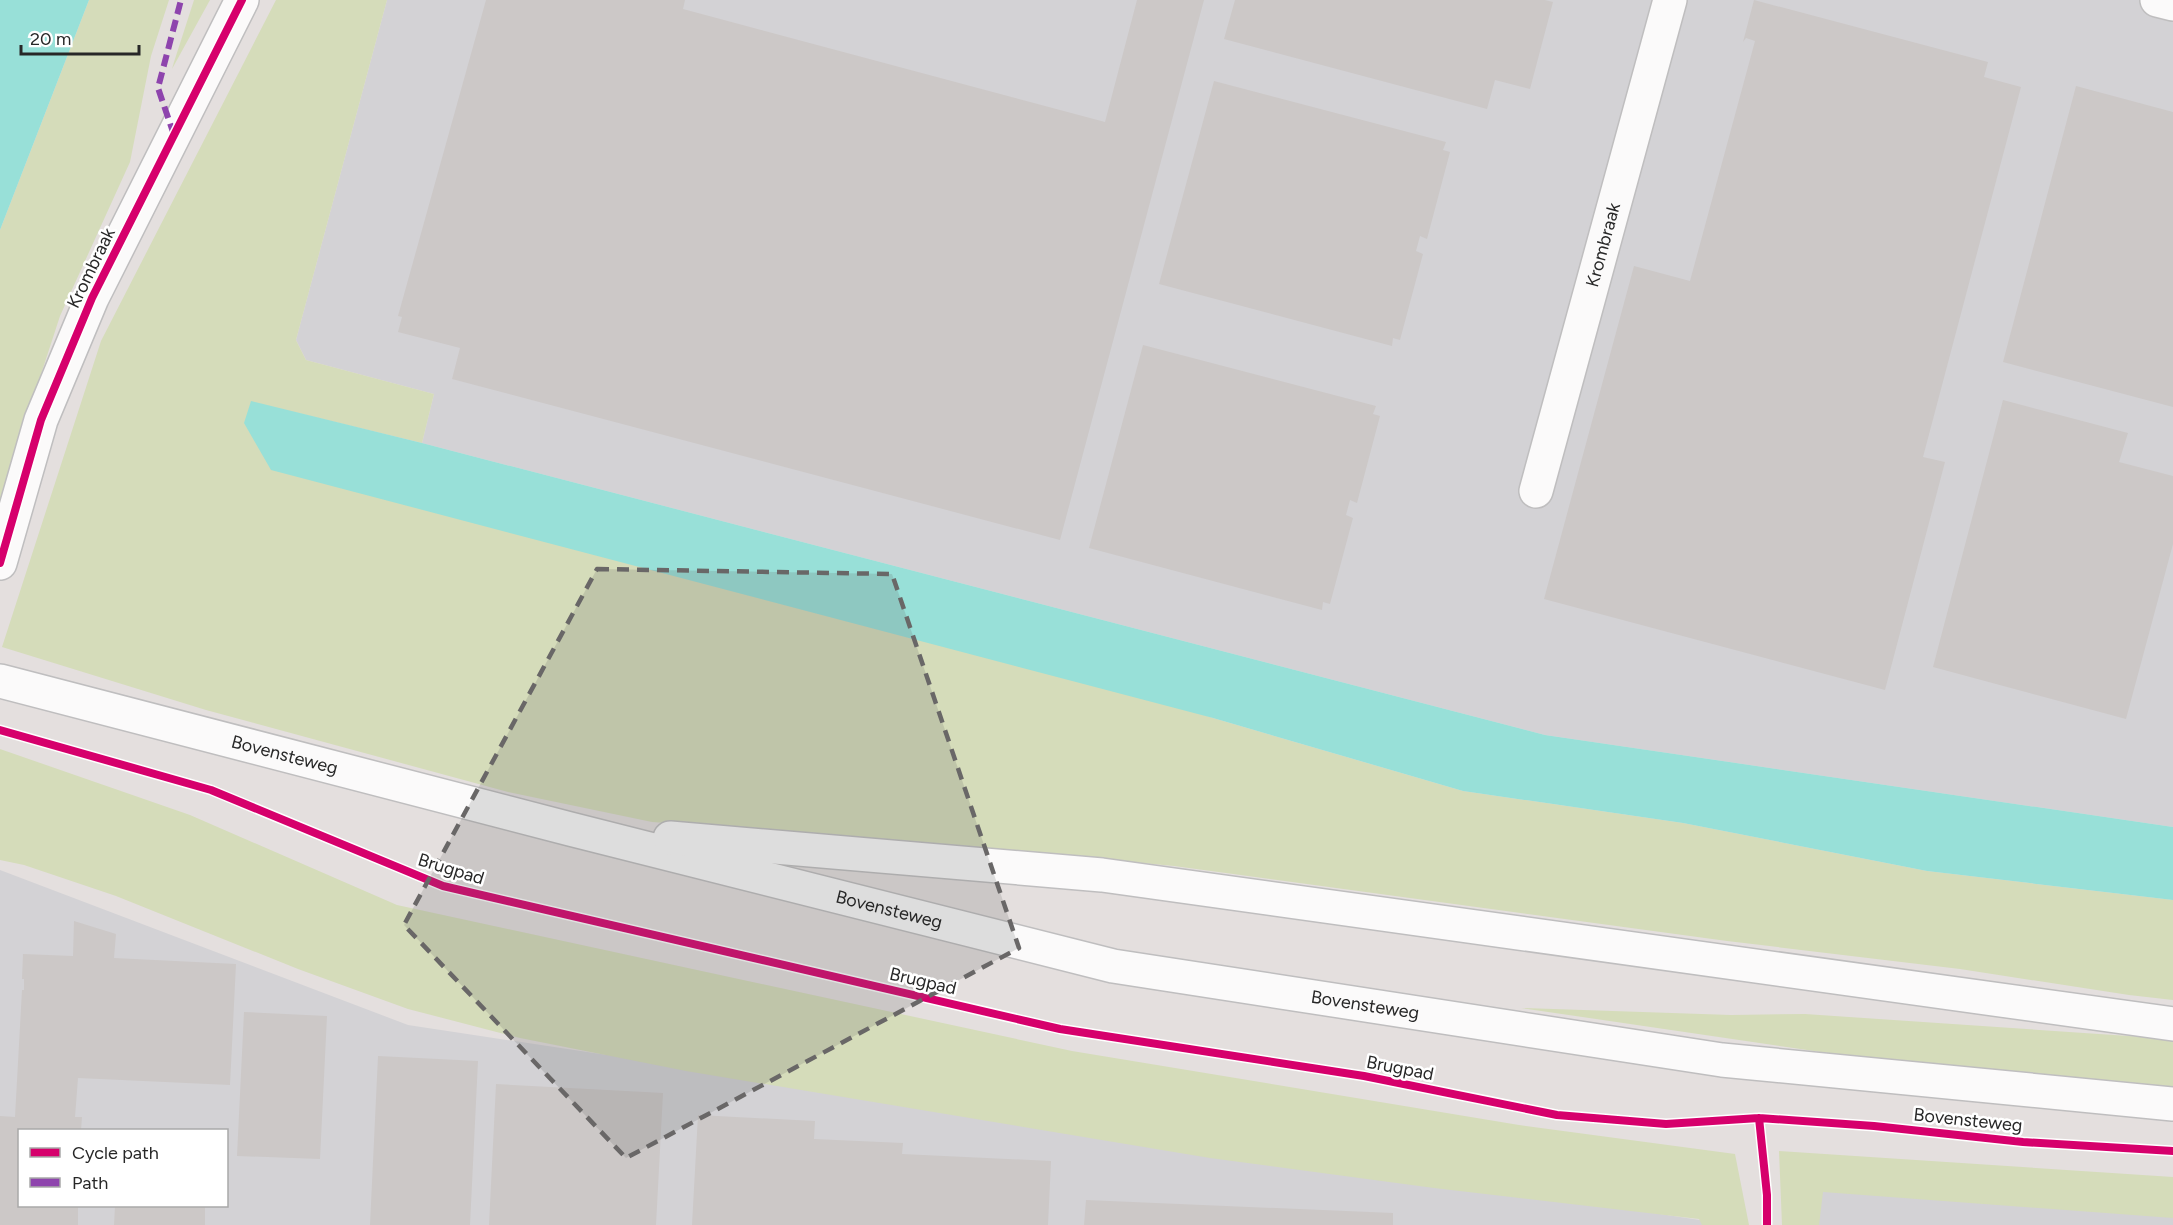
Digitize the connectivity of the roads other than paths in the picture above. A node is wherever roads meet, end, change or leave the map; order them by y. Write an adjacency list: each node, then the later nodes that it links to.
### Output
1 (242, 0): 6 (main road, Krombraak)
2 (1670, 0): 5 (main road, Krombraak)
3 (2157, 0): 4 (main road)
4 (2173, 4)
5 (1536, 491)
6 (0, 563)
7 (0, 681): 8 (main road, Bovensteweg)
8 (570, 830): 9 (main road, Bovensteweg); 10 (main road, Bovensteweg)
9 (2173, 1024)
10 (2173, 1104)

